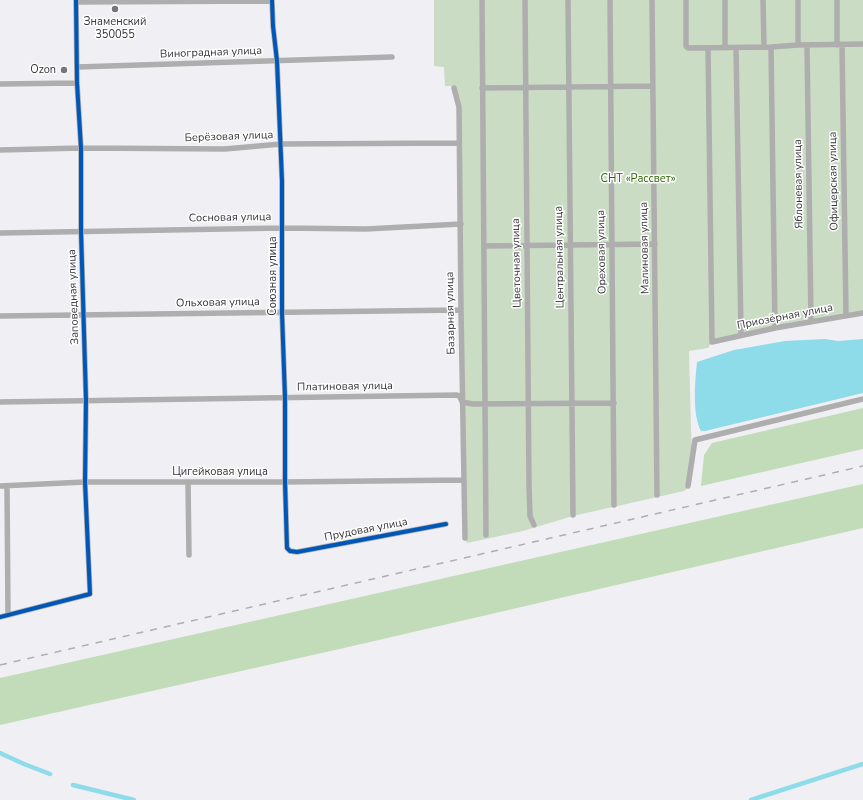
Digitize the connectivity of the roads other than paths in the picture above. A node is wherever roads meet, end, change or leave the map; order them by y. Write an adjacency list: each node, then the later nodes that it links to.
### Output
1 (272, 0): 12 (street); 23 (street, Союзная улица)
2 (482, 0): 32 (street)
3 (525, 0): 29 (street, Цветочная улица)
4 (568, 0): 30 (street, Центральная улица)
5 (610, 0): 27 (street, Ореховая улица)
6 (652, 0): 28 (street, Малиновая улица)
7 (686, 0): 19 (street)
8 (725, 0): 20 (street)
9 (763, 0): 17 (street)
10 (798, 0): 14 (street)
11 (837, 0): 15 (street, Офицерская улица)
12 (76, 1): 24 (street, Заповедная улица)
13 (863, 44): 15 (street)
14 (798, 45): 16 (street); 18 (street)
15 (839, 45): 16 (street); 51 (street, Офицерская улица)
16 (807, 46): 52 (street, Яблоневая улица)
17 (764, 47): 18 (street); 21 (street)
18 (772, 47): 53 (street)
19 (708, 48): 20 (street); 54 (street, Приозёрная улица)
20 (725, 48): 21 (street)
21 (736, 48): 54 (street)
22 (392, 57): 23 (street, Виноградная улица)
23 (277, 61): 24 (street, Виноградная улица); 34 (street, Союзная улица)
24 (77, 67): 25 (street, Заповедная улица)
25 (77, 83): 26 (street); 35 (street, Заповедная улица)
26 (0, 84)
27 (611, 86): 28 (street); 30 (street); 42 (street, Ореховая улица)
28 (652, 86): 43 (street, Малиновая улица)
29 (526, 87): 30 (street); 32 (street); 45 (street, Цветочная улица)
30 (569, 87): 41 (street, Центральная улица)
31 (454, 88): 33 (street, Базарная улица)
32 (482, 88): 44 (street)
33 (459, 143): 34 (street, Берёзовая улица); 37 (street, Базарная улица)
34 (281, 144): 35 (street, Берёзовая улица); 38 (street, Союзная улица)
35 (81, 148): 36 (street, Берёзовая улица); 39 (street, Заповедная улица)
36 (0, 150)
37 (461, 224): 38 (street, Сосновая улица); 46 (street, Базарная улица)
38 (282, 228): 39 (street, Сосновая улица); 47 (street, Союзная улица)
39 (81, 231): 40 (street, Сосновая улица); 49 (street, Заповедная улица)
40 (0, 233)
41 (570, 244): 42 (street); 45 (street); 62 (street, Центральная улица)
42 (612, 244): 43 (street); 63 (street, Ореховая улица)
43 (655, 244): 71 (street, Малиновая улица)
44 (484, 246): 45 (street); 60 (street)
45 (527, 246): 61 (street, Цветочная улица)
46 (461, 310): 47 (street, Ольховая улица); 59 (street, Базарная улица)
47 (282, 313): 49 (street, Ольховая улица); 55 (street, Союзная улица)
48 (863, 313): 51 (street, Приозёрная улица)
49 (84, 315): 50 (street, Ольховая улица); 57 (street, Заповедная улица)
50 (0, 316)
51 (846, 316): 52 (street, Приозёрная улица)
52 (811, 322): 53 (street, Приозёрная улица)
53 (775, 328): 54 (street, Приозёрная улица)
54 (741, 335)
55 (285, 398): 57 (street, Платиновая улица); 59 (street, Платиновая улица); 67 (street, Союзная улица)
56 (863, 399): 70 (street)
57 (86, 400): 58 (street, Платиновая улица); 65 (street, Заповедная улица)
58 (0, 402)
59 (462, 402): 60 (street, Платиновая улица); 64 (street, Базарная улица)
60 (486, 404): 61 (street, Платиновая улица); 76 (street)
61 (528, 404): 62 (street, Платиновая улица); 75 (street, Цветочная улица)
62 (572, 404): 63 (street, Платиновая улица); 73 (street, Центральная улица)
63 (614, 404): 72 (street, Ореховая улица)
64 (463, 480): 67 (street, Цигейковая улица); 77 (street, Базарная улица)
65 (85, 482): 66 (street, Цигейковая улица); 69 (street, Цигейковая улица); 80 (street, Заповедная улица)
66 (188, 482): 67 (street, Цигейковая улица); 79 (street)
67 (285, 482): 78 (street, Союзная улица)
68 (0, 486): 69 (street, Цигейковая улица)
69 (7, 486): 80 (street)
70 (688, 486)
71 (657, 495)
72 (614, 505)
73 (573, 515)
74 (446, 524): 78 (street, Прудовая улица)
75 (534, 525)
76 (486, 535)
77 (465, 538)
78 (290, 551)
79 (189, 555)
80 (8, 615): 81 (street)
81 (0, 617)

